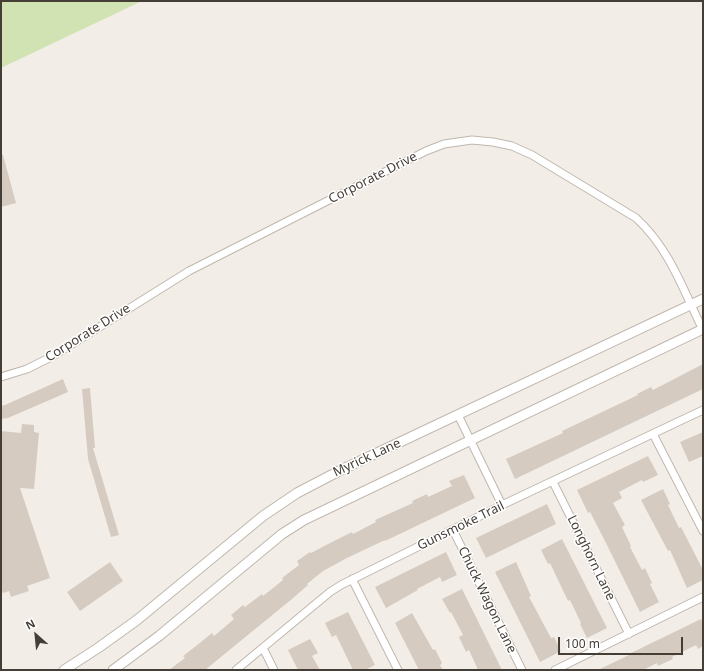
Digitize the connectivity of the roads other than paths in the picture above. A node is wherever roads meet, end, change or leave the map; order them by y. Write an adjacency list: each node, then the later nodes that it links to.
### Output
1 (703, 299): 2 (street, Myrick Lane)
2 (691, 305): 3 (street, Corporate Drive); 4 (street, Corporate Drive); 6 (street, Myrick Lane)
3 (703, 329): 8 (street)
4 (1, 377)
5 (703, 410): 7 (street, Gunsmoke Trail)
6 (458, 415): 8 (street); 17 (street, Myrick Lane)
7 (653, 434): 9 (street, Gunsmoke Trail); 12 (street)
8 (470, 440): 10 (street); 18 (street)
9 (553, 482): 10 (street, Gunsmoke Trail); 15 (street, Longhorn Lane)
10 (502, 505): 11 (street, Gunsmoke Trail)
11 (453, 530): 13 (street, Gunsmoke Trail); 22 (street, Chuck Wagon Lane)
12 (703, 531)
13 (352, 579): 16 (street, Gunsmoke Trail); 21 (street)
14 (703, 597): 15 (street)
15 (629, 634): 23 (street)
16 (263, 648): 19 (street, Gunsmoke Trail); 20 (street)
17 (64, 670)
18 (113, 670)
19 (236, 670)
20 (274, 670)
21 (398, 670)
22 (522, 670)
23 (555, 670)

